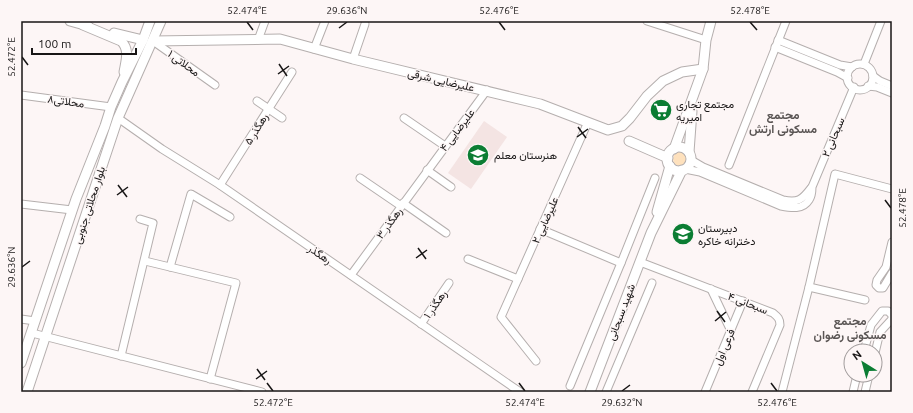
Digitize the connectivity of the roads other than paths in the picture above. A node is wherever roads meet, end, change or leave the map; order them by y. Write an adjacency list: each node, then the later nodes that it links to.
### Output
1 (70, 21): 11 (street)
2 (150, 21): 12 (street, بلوار محلاتی جنوبی)
3 (161, 21): 15 (street, بلوار محلاتی جنوبی)
4 (265, 21): 13 (street)
5 (324, 21): 17 (street)
6 (647, 21): 14 (street)
7 (711, 21): 14 (street)
8 (786, 21): 16 (street)
9 (881, 21): 19 (street)
10 (365, 24): 18 (street)
11 (83, 25): 12 (street); 25 (street)
12 (143, 40): 25 (street, بلوار محلاتی جنوبی)
13 (258, 40): 15 (street, علیرضایی شرقی); 17 (street, علیرضایی شرقی)
14 (706, 40): 21 (street)
15 (153, 41): 26 (street, ۱ محلاتی); 37 (street, بلوار محلاتی جنوبی)
16 (777, 44): 20 (street); 24 (street); 46 (street)
17 (314, 49): 18 (street, علیرضایی شرقی)
18 (353, 59): 30 (street, علیرضایی شرقی)
19 (864, 64): 20 (street); 23 (street)
20 (852, 67): 24 (street)
21 (703, 68): 34 (street); 40 (street, علیرضایی شرقی)
22 (292, 72): 36 (street, ۵ رهگذر)
23 (873, 76): 27 (street); 28 (street)
24 (848, 78): 29 (street)
25 (122, 82): 35 (street, بلوار محلاتی جنوبی)
26 (215, 85)
27 (868, 86): 29 (street); 31 (street)
28 (892, 86)
29 (854, 87): 54 (street, سبحانی ۲)
30 (487, 90): 40 (street, علیرضایی شرقی); 42 (street, ۴ علیرضایی)
31 (892, 93)
32 (21, 95): 35 (street, محلاتی۸)
33 (257, 101): 36 (street)
34 (692, 102): 43 (street); 44 (street)
35 (111, 107): 57 (street, بلوار محلاتی جنوبی)
36 (269, 109): 38 (street); 51 (street, ۵ رهگذر)
37 (118, 118): 51 (street, رهگذر); 83 (street, بلوار محلاتی جنوبی)
38 (282, 118)
39 (404, 118): 42 (street)
40 (588, 122): 60 (street, ۲ علیرضایی)
41 (629, 141): 45 (street)
42 (445, 146): 47 (street, ۴ علیرضایی)
43 (674, 148): 44 (street); 45 (street)
44 (690, 156): 48 (street); 54 (street)
45 (669, 162): 48 (street); 62 (street, شهید سبحانی)
46 (729, 164)
47 (427, 170): 52 (street); 56 (street, ۳ رهگذر)
48 (684, 170): 54 (street); 62 (street, شهید سبحانی)
49 (360, 178): 56 (street)
50 (655, 178): 67 (street)
51 (220, 185): 70 (street, رهگذر)
52 (451, 187)
53 (892, 189): 74 (street)
54 (769, 198)
55 (21, 204): 57 (street)
56 (402, 204): 61 (street); 70 (street, ۳ رهگذر)
57 (72, 210): 79 (street, بلوار محلاتی جنوبی)
58 (230, 217): 68 (street)
59 (140, 218): 65 (street)
60 (540, 230): 67 (street); 71 (street, ۲ علیرضایی)
61 (446, 233)
62 (651, 233): 66 (street, شهید سبحانی)
63 (892, 242): 69 (street)
64 (468, 259): 71 (street)
65 (145, 262): 68 (street); 86 (street)
66 (640, 262): 75 (street, سبحانی ۴); 94 (street, شهید سبحانی)
67 (621, 263): 90 (street)
68 (170, 267): 89 (street)
69 (892, 273)
70 (351, 275): 80 (street, رهگذر)
71 (518, 279): 87 (street, ۲ علیرضایی)
72 (652, 283): 95 (street)
73 (449, 284): 80 (street, ۱ رهگذر)
74 (809, 287): 76 (street); 98 (street)
75 (711, 289): 77 (street, سبحانی ۴); 81 (street)
76 (865, 300)
77 (744, 301): 81 (street, فرعی اول); 97 (street, سبحانی ۴)
78 (21, 319): 79 (street)
79 (35, 321): 82 (street, بلوار محلاتی جنوبی)
80 (421, 324): 93 (street, رهگذر)
81 (731, 331): 96 (street, فرعی اول)
82 (32, 333): 83 (street); 88 (street, بلوار محلاتی جنوبی)
83 (46, 336): 86 (street); 91 (street, بلوار محلاتی جنوبی)
84 (866, 343): 85 (street)
85 (877, 343)
86 (121, 356): 89 (street)
87 (536, 361)
88 (21, 363)
89 (210, 379): 92 (street)
90 (570, 386)
91 (27, 392)
92 (262, 392)
93 (520, 392)
94 (590, 392)
95 (606, 392)
96 (705, 392)
97 (752, 392)
98 (782, 392)

